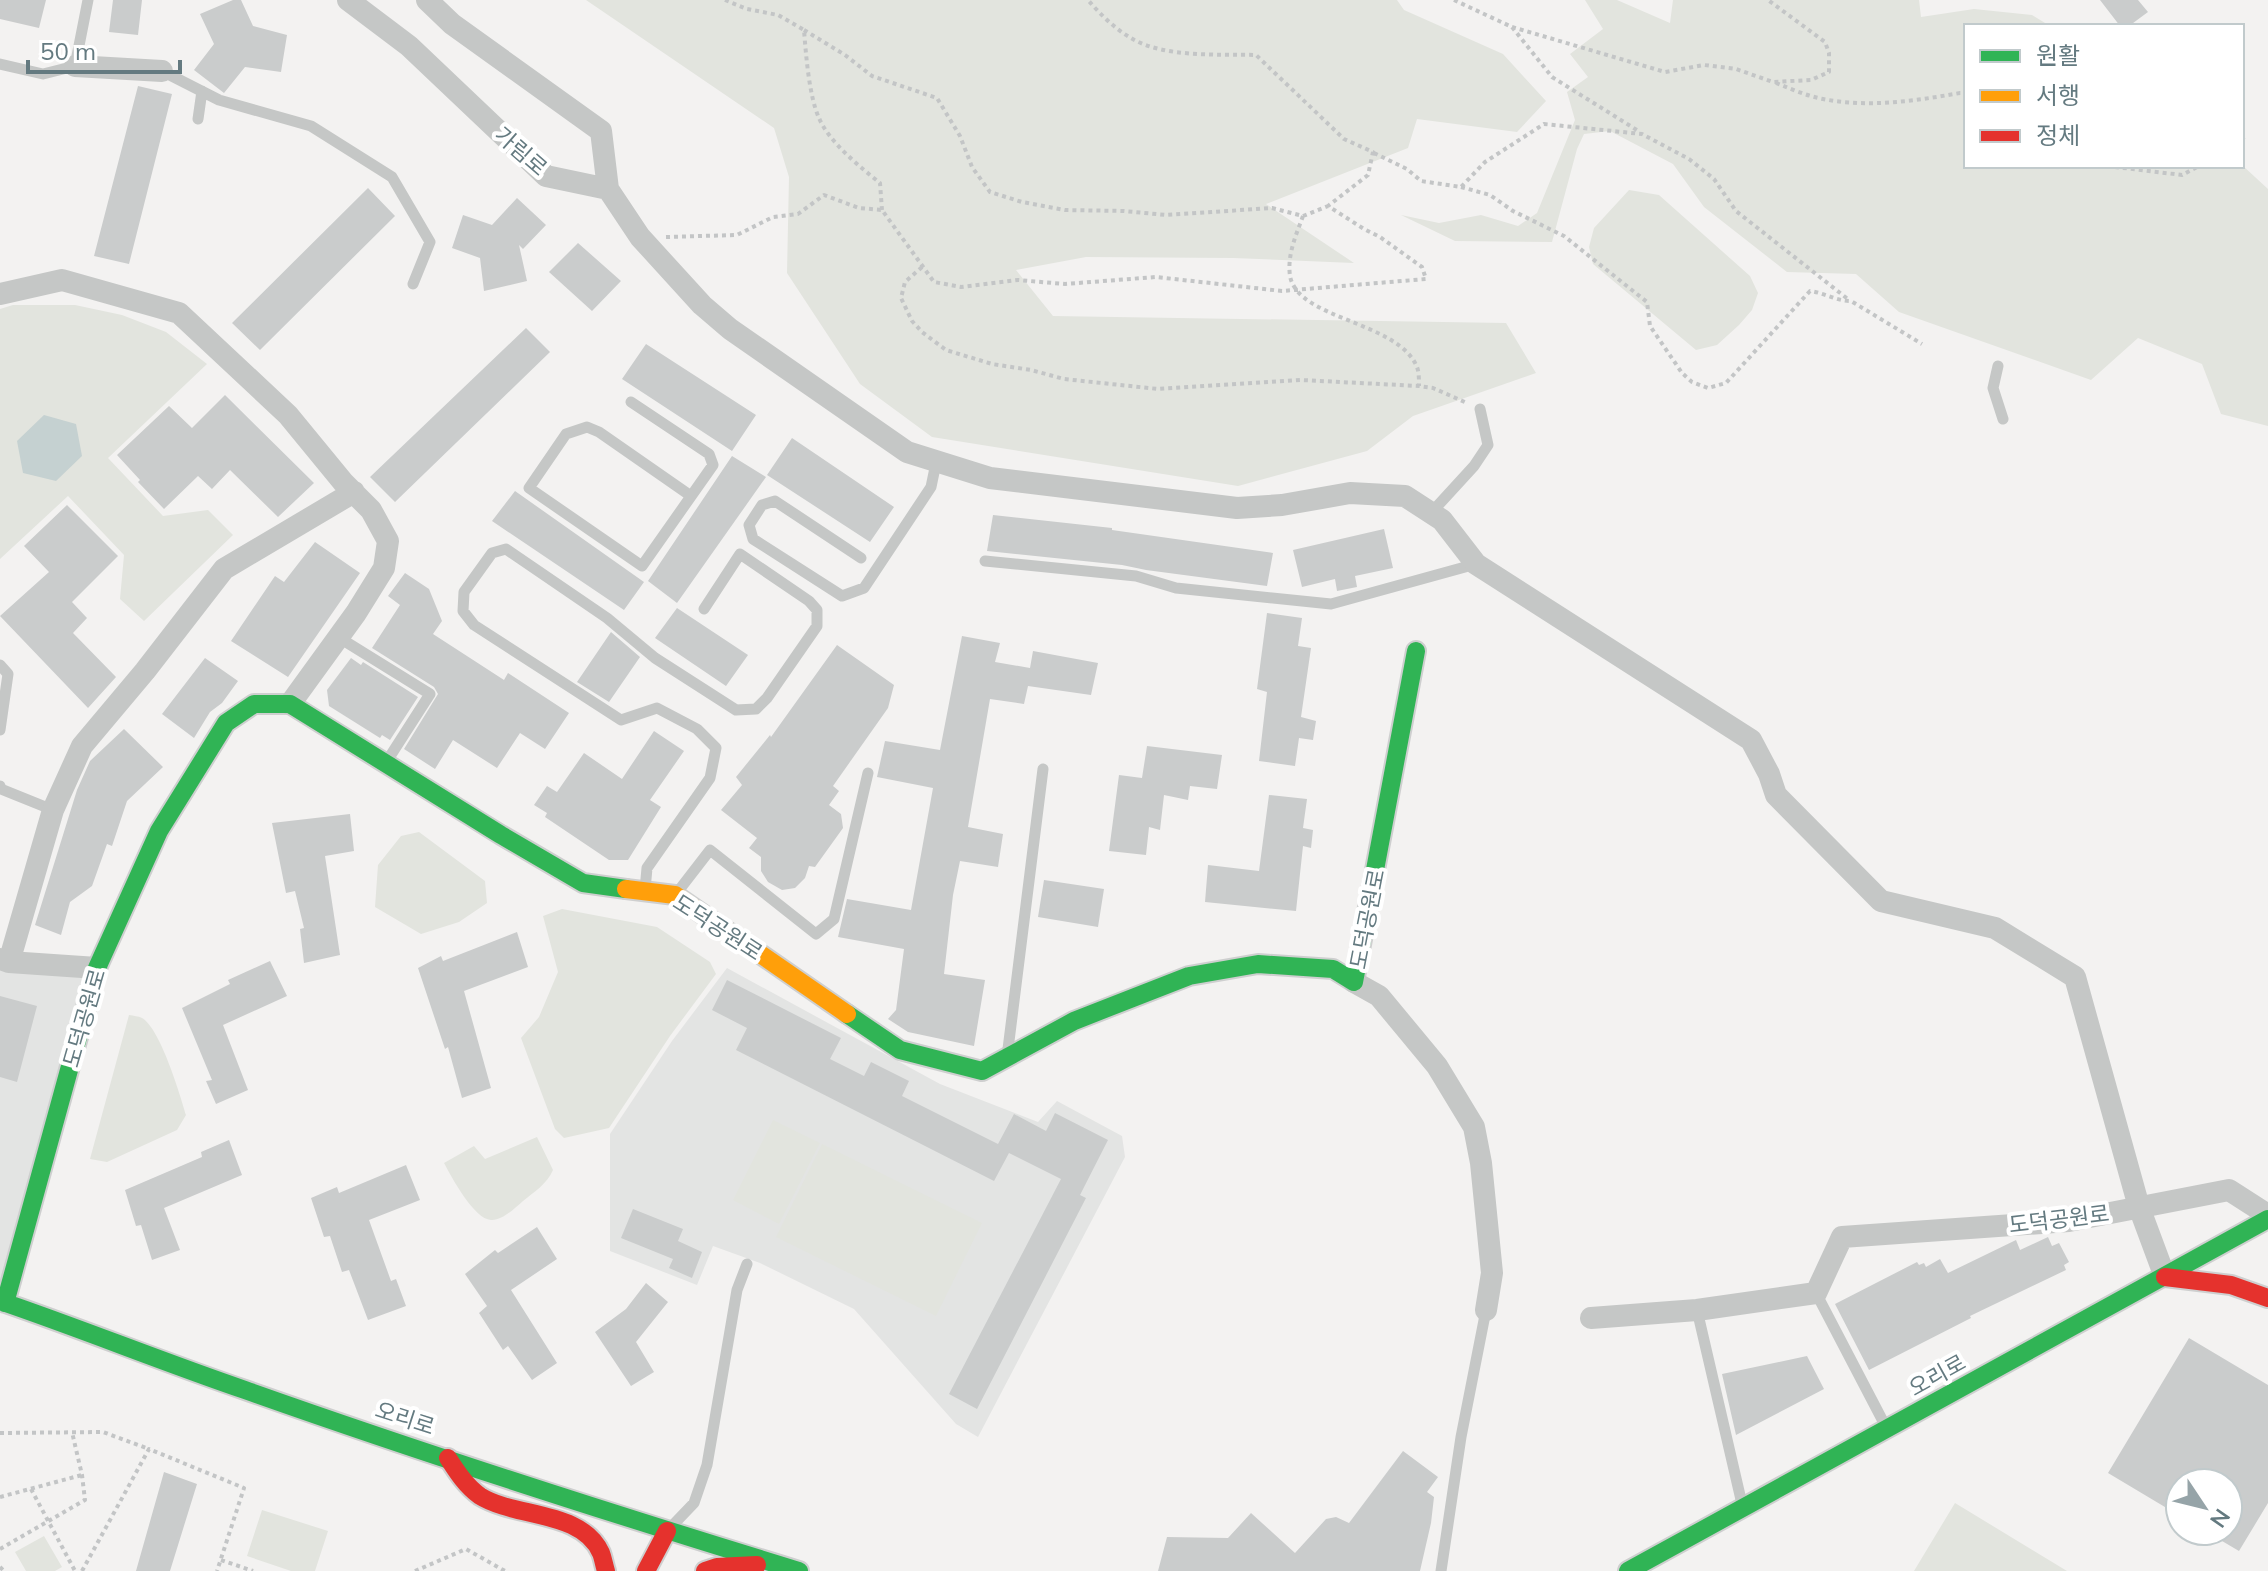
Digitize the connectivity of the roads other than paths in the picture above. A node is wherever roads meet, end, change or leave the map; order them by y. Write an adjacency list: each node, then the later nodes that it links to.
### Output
1 (88, 0): 5 (lane)
2 (348, 0): 9 (street, 가림로)
3 (427, 0): 9 (street)
4 (0, 64): 5 (lane)
5 (75, 66): 6 (street)
6 (162, 71): 7 (lane)
7 (202, 91): 8 (lane); 10 (lane)
8 (198, 119)
9 (608, 189): 16 (street)
10 (413, 284)
11 (0, 294): 17 (street)
12 (1998, 366): 15 (lane)
13 (631, 402): 18 (lane)
14 (1480, 409): 19 (lane)
15 (2003, 419)
16 (936, 463): 19 (street); 20 (lane)
17 (354, 492): 24 (street); 33 (street)
18 (691, 496): 18 (lane)
19 (1431, 513): 22 (street)
20 (861, 558)
21 (985, 561): 22 (lane)
22 (1476, 564): 40 (street)
23 (704, 609): 34 (lane)
24 (338, 637): 27 (street); 29 (lane)
25 (1416, 651): 38 (street, 도덕공원로)
26 (0, 665): 28 (lane)
27 (290, 704): 29 (street, 도덕공원로); 37 (street, 도덕공원로)
28 (0, 730)
29 (385, 763): 34 (street, 도덕공원로)
30 (1043, 769): 39 (lane)
31 (868, 773): 35 (lane)
32 (0, 786): 33 (lane)
33 (53, 810): 36 (street)
34 (645, 891): 35 (street, 도덕공원로)
35 (675, 895): 39 (street, 도덕공원로)
36 (5, 960): 37 (street)
37 (97, 968): 46 (street, 도덕공원로)
38 (1354, 982): 39 (street, 도덕공원로); 47 (street)
39 (1007, 1058)
40 (2139, 1207): 41 (street, 도덕공원로); 43 (street); 44 (street, 도덕공원로)
41 (2268, 1217): 43 (street, 오리로)
42 (747, 1264): 53 (lane)
43 (2165, 1277): 45 (street); 50 (street, 오리로)
44 (1816, 1293): 48 (street); 50 (lane)
45 (2268, 1298)
46 (3, 1302): 51 (street, 오리로)
47 (1486, 1310): 60 (lane)
48 (1697, 1310): 49 (street); 52 (lane)
49 (1591, 1318)
50 (1888, 1430): 52 (street, 오리로)
51 (448, 1458): 53 (street, 오리로); 56 (street)
52 (1743, 1509): 55 (street, 오리로)
53 (667, 1531): 54 (street, 오리로); 57 (street)
54 (778, 1565): 58 (street); 59 (street, 오리로)
55 (1642, 1568)
56 (606, 1571)
57 (646, 1571)
58 (705, 1571)
59 (799, 1571)
60 (1441, 1571)

